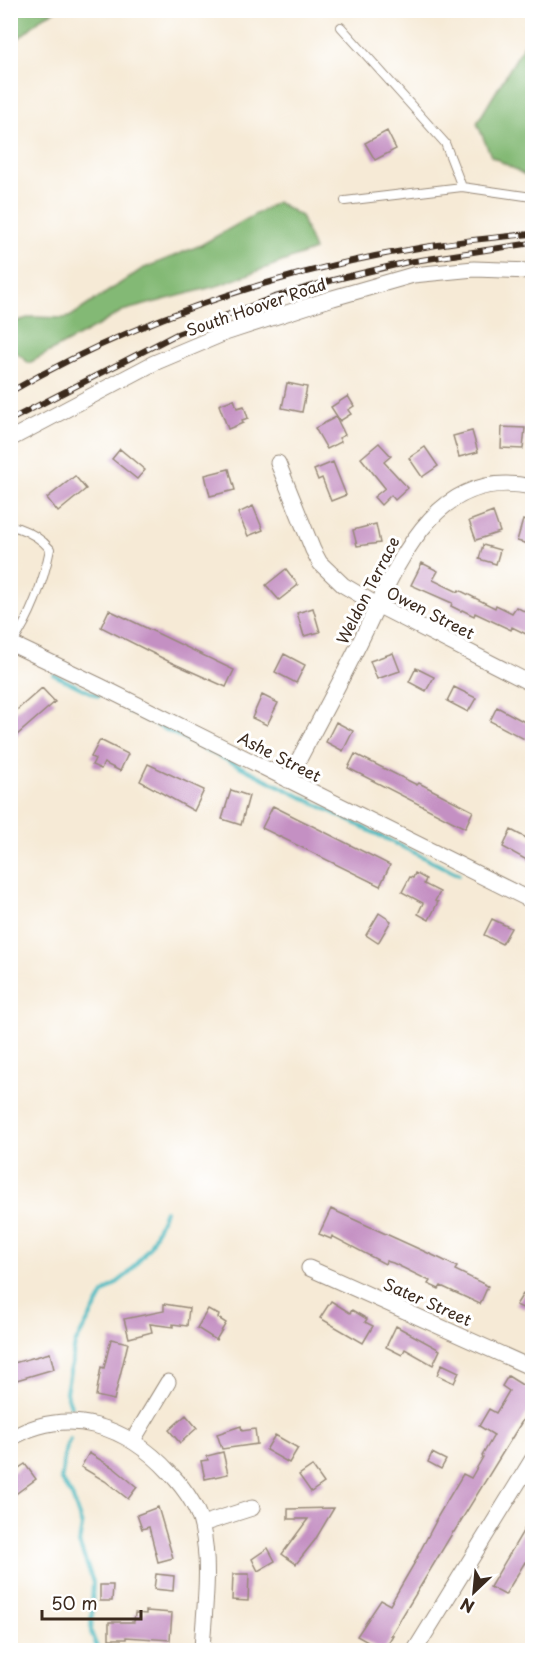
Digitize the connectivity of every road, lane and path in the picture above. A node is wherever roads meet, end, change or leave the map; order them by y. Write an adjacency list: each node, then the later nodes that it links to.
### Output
1 (341, 27): 2 (lane)
2 (462, 187): 3 (lane); 4 (lane)
3 (532, 197)
4 (345, 201)
5 (532, 272): 6 (street, South Hoover Road)
6 (10, 439)
7 (278, 463): 10 (street, Owen Street)
8 (532, 487): 10 (street, Weldon Terrace)
9 (10, 530): 11 (lane)
10 (377, 605): 12 (street, Owen Street); 13 (street, Weldon Terrace)
11 (11, 645): 13 (street, Ashe Street)
12 (532, 684)
13 (288, 780): 14 (street, Ashe Street)
14 (532, 901)
15 (309, 1268): 16 (street, Sater Street)
16 (532, 1368)
17 (168, 1382): 19 (street)
18 (10, 1439): 19 (street)
19 (133, 1440): 22 (street)
20 (532, 1460): 24 (street)
21 (252, 1508): 22 (street)
22 (202, 1524): 23 (street)
23 (202, 1650)
24 (415, 1650)

